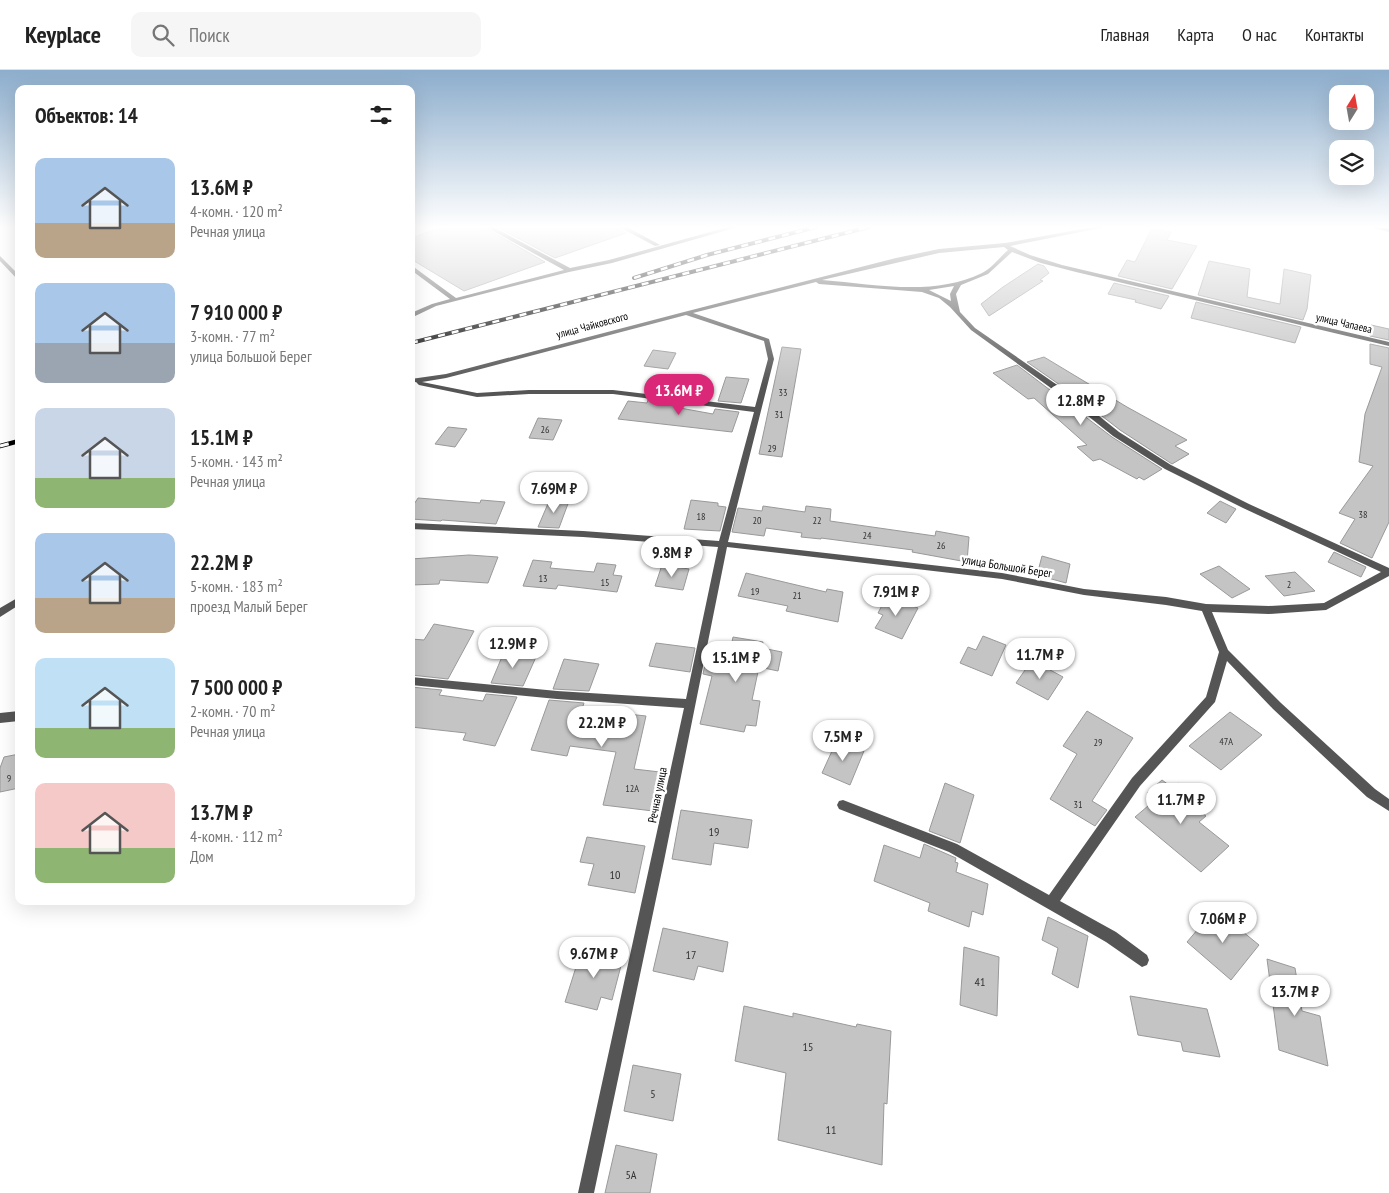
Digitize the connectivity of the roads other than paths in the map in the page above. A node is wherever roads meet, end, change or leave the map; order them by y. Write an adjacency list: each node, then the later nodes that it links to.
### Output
1 (428, 279): 9 (street)
2 (533, 279): 9 (street)
3 (815, 279): 6 (street, улица Чайковского)
4 (970, 279): 7 (street)
5 (1116, 279): 13 (street, улица Чапаева)
6 (808, 281): 8 (street); 11 (street, улица Чайковского)
7 (959, 284): 8 (street); 10 (street)
8 (923, 290): 10 (street)
9 (455, 300): 12 (street)
10 (956, 312): 19 (street)
11 (686, 313): 14 (street, улица Чайковского); 16 (street, Речная улица)
12 (415, 314)
13 (1389, 344)
14 (415, 380)
15 (415, 382): 16 (street)
16 (758, 410): 18 (street, Речная улица)
17 (415, 526): 18 (street, улица Большой Берег)
18 (723, 544): 21 (street, улица Большой Берег); 25 (street, Речная улица)
19 (1389, 572): 21 (street, улица Большой Берег)
20 (15, 603): 22 (street)
21 (1206, 608): 23 (street)
22 (0, 613)
23 (1224, 652): 29 (street); 30 (street)
24 (415, 680): 25 (street)
25 (689, 704): 32 (street, Речная улица)
26 (15, 716): 27 (street)
27 (0, 718)
28 (843, 805): 30 (street)
29 (1389, 806)
30 (1052, 902): 31 (street)
31 (1142, 960)
32 (586, 1193)

